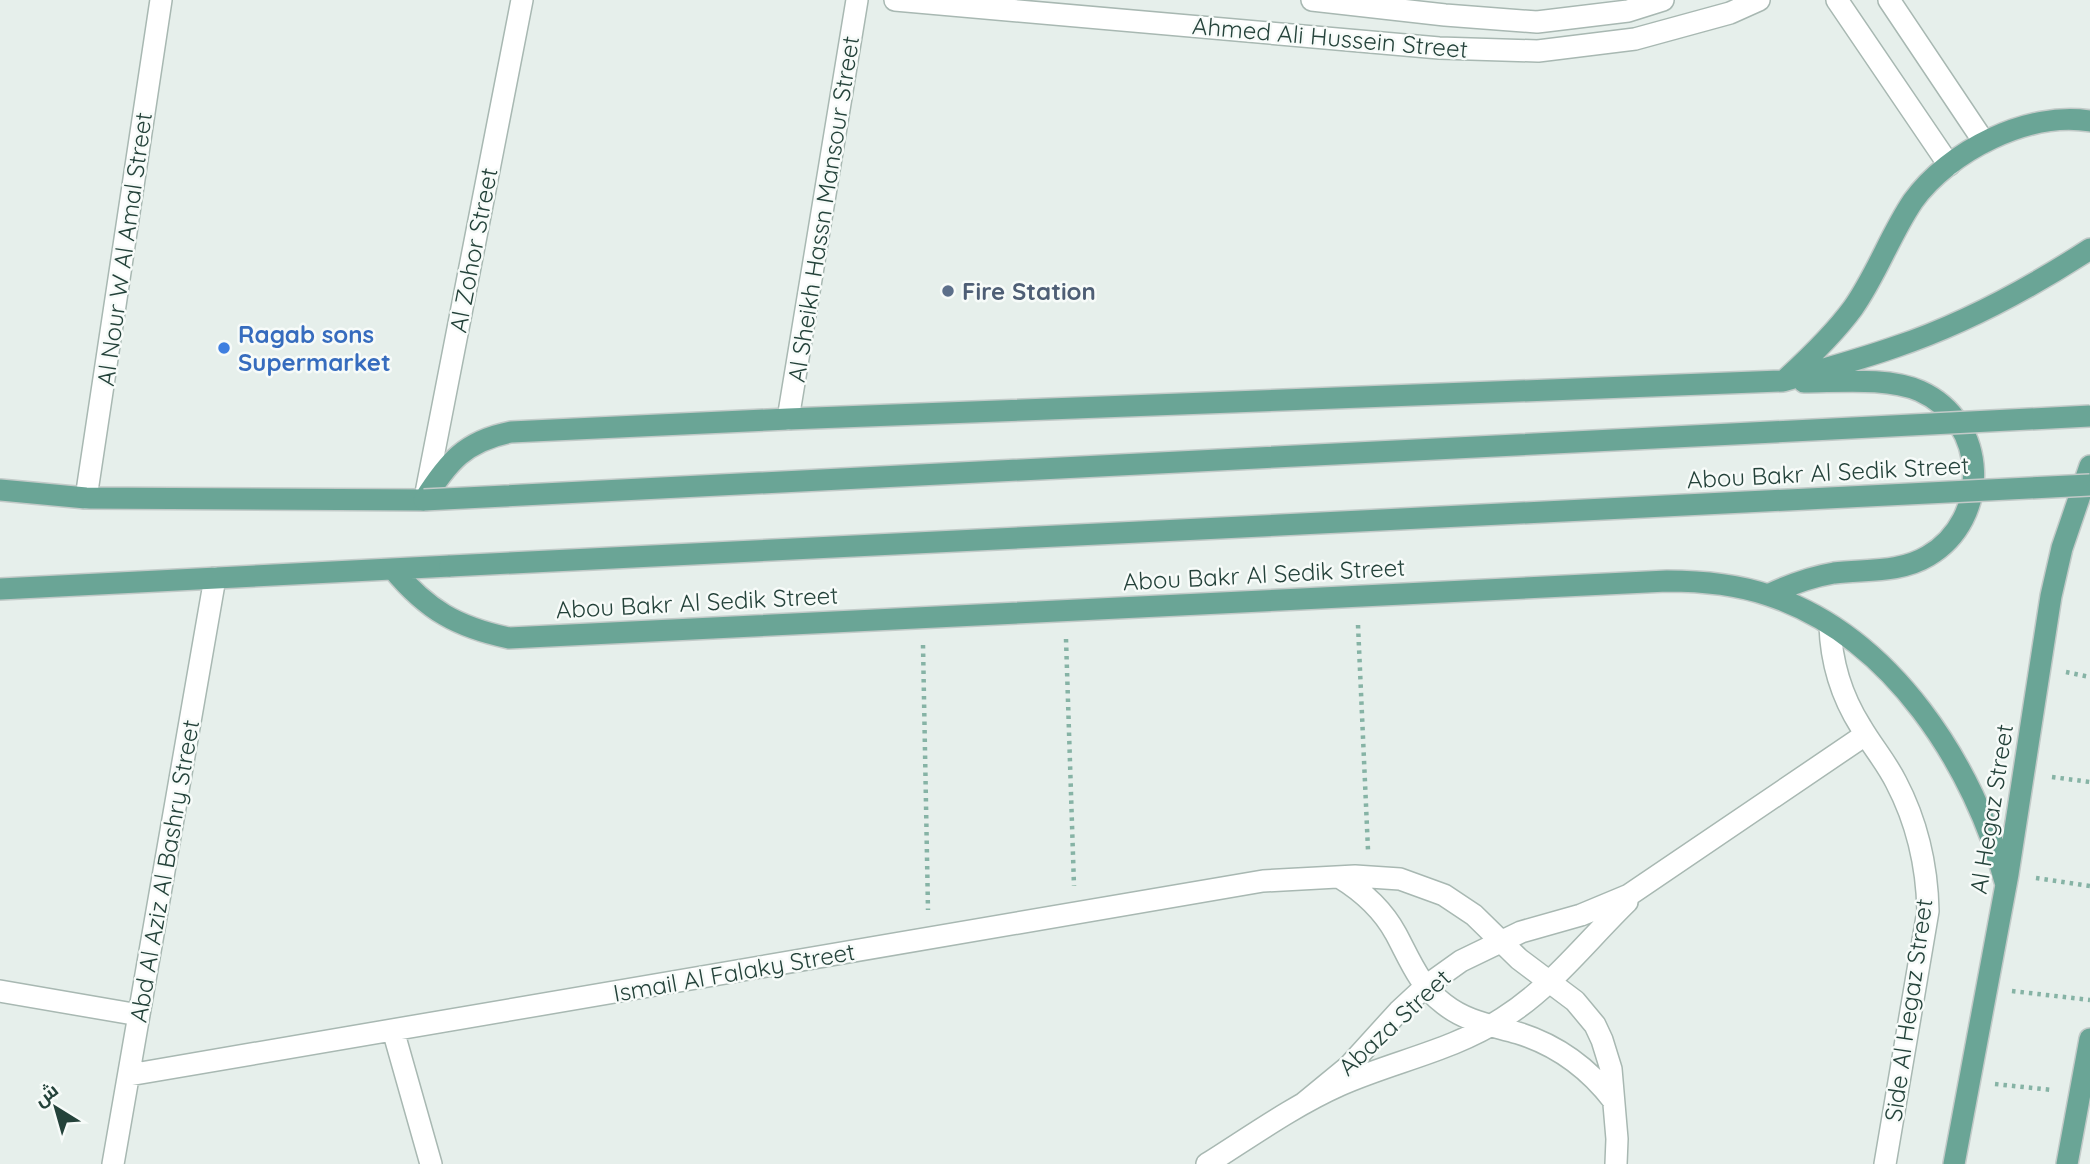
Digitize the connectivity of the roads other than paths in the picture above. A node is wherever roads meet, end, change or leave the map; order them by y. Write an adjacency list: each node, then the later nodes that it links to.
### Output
1 (161, 0): 20 (street, Al Nour W Al Amal Street)
2 (522, 0): 21 (street, Al Zohor Street)
3 (857, 0): 16 (street, Al Sheikh Hassn Mansour Street)
4 (895, 0): 7 (street, Ahmed Ali Hussein Street)
5 (1312, 0): 6 (street, Ahmed Ali Hussein Street)
6 (1663, 0)
7 (1759, 0)
8 (1837, 0): 12 (street)
9 (1888, 0): 11 (street)
10 (2090, 121): 11 (main road)
11 (1984, 142): 12 (main road)
12 (1949, 165): 14 (main road)
13 (2090, 248): 14 (main road)
14 (1783, 381): 16 (main road); 25 (main road)
15 (2090, 416): 21 (main road, Abou Bakr Al Sedik Street, bridge)
16 (788, 419): 21 (main road)
17 (2090, 466): 29 (main road, Al Hegaz Street)
18 (2090, 485): 22 (main road, Abou Bakr Al Sedik Street, bridge)
19 (0, 490): 20 (main road, Abou Bakr Al Sedik Street)
20 (86, 498): 21 (main road, Abou Bakr Al Sedik Street)
21 (424, 500)
22 (393, 569): 23 (main road, Abou Bakr Al Sedik Street); 25 (main road, Abou Bakr Al Sedik Street)
23 (215, 578): 24 (main road, Abou Bakr Al Sedik Street); 35 (street, Abd Al Aziz Al Bashry Street)
24 (0, 589)
25 (1768, 595): 26 (main road, Abou Bakr Al Sedik Street)
26 (1830, 625): 27 (street, Side Al Hegaz Street); 29 (main road, Abou Bakr Al Sedik Street)
27 (1865, 734): 30 (street, Abaza Street); 46 (street, Side Al Hegaz Street)
28 (1339, 877): 31 (street, Ismail Al Falaky Street); 33 (street); 37 (street, Ismail Al Falaky Street)
29 (2007, 880): 47 (main road, Al Hegaz Street)
30 (1643, 886): 31 (street, Abaza Street); 32 (street, Abaza Street)
31 (1500, 940): 32 (street, Ismail Al Falaky Street); 33 (street, Abaza Street)
32 (1550, 982): 36 (street, Abaza Street); 40 (street, Ismail Al Falaky Street)
33 (1426, 986): 36 (street); 41 (street, Abaza Street)
34 (0, 991): 35 (street)
35 (139, 1015): 39 (street, Abd Al Aziz Al Bashry Street)
36 (1489, 1027): 40 (street); 41 (street, Abaza Street)
37 (393, 1030): 39 (street, Ismail Al Falaky Street); 43 (street)
38 (2090, 1039): 48 (main road)
39 (129, 1075): 42 (street, Abd Al Aziz Al Bashry Street)
40 (1613, 1100): 45 (street, Ismail Al Falaky Street)
41 (1304, 1103): 44 (street, Abaza Street)
42 (113, 1164)
43 (431, 1164)
44 (1207, 1164)
45 (1616, 1164)
46 (1885, 1164)
47 (1954, 1164)
48 (2067, 1164)

